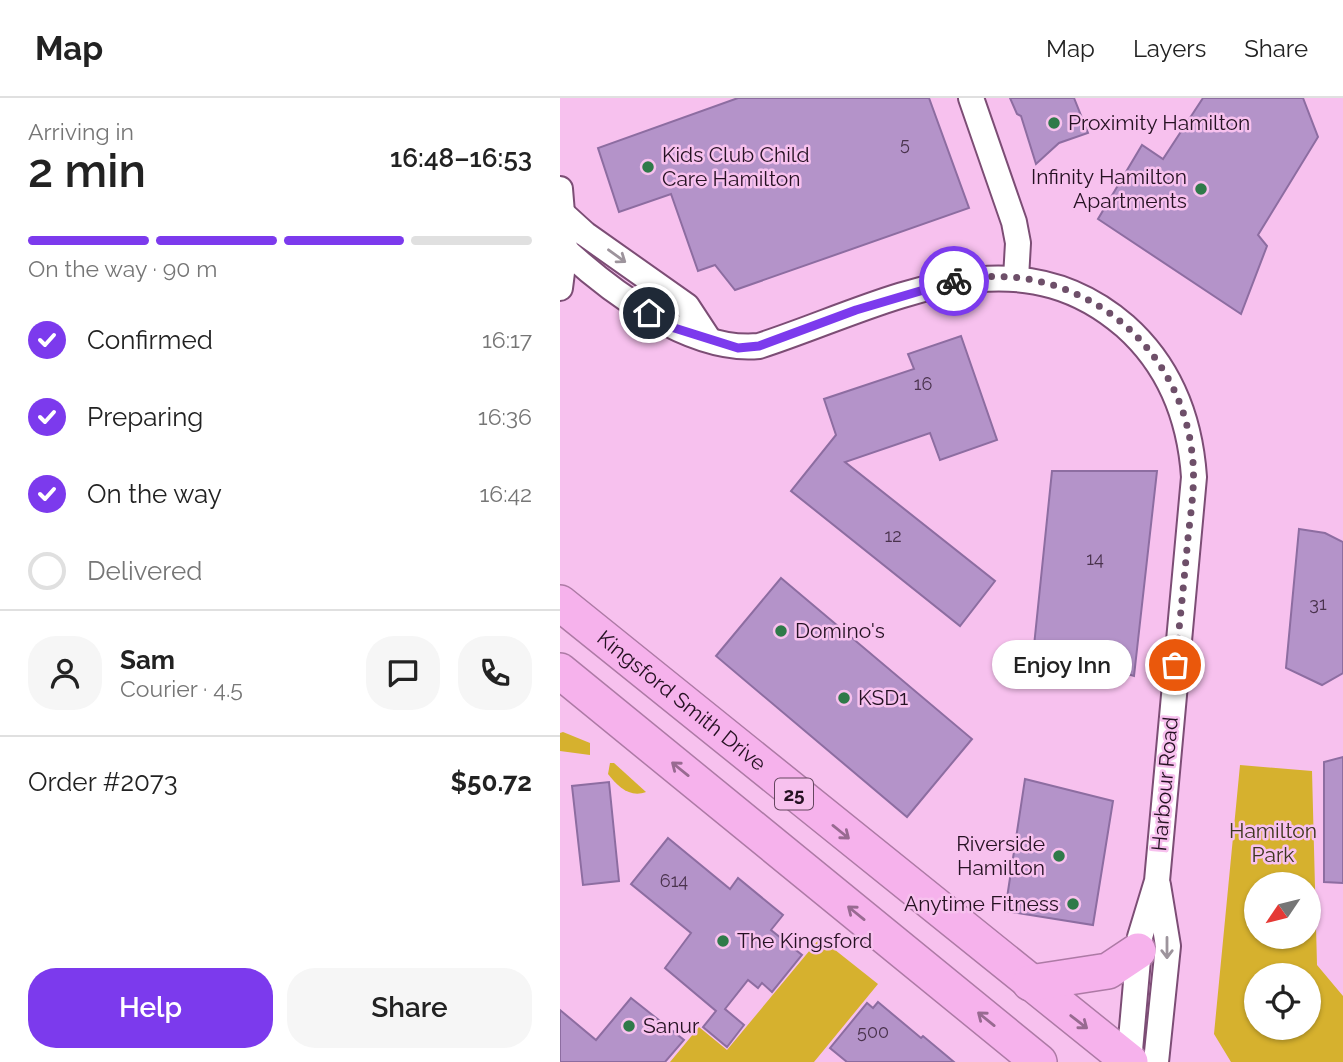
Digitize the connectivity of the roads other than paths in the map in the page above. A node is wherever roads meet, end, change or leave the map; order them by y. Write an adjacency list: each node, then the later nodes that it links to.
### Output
1 (971, 98): 5 (street)
2 (560, 189): 3 (street)
3 (563, 214): 4 (street); 7 (street, one-way to 7)
4 (562, 247): 6 (street); 7 (street, Harbour Road)
5 (1016, 278): 7 (street, Harbour Road); 10 (street, Harbour Road)
6 (560, 288)
7 (708, 338)
8 (560, 603): 12 (highway, Kingsford Smith Drive / 25, one-way to 12)
9 (560, 671): 13 (highway, 25, one-way to 9)
10 (1157, 881): 11 (street, Harbour Road); 14 (street, Harbour Road, one-way to 14)
11 (1138, 951): 12 (highway); 14 (street, Harbour Road)
12 (1030, 983): 14 (highway, Kingsford Smith Drive / 25, one-way to 14)
13 (1039, 1062)
14 (1136, 1062)

